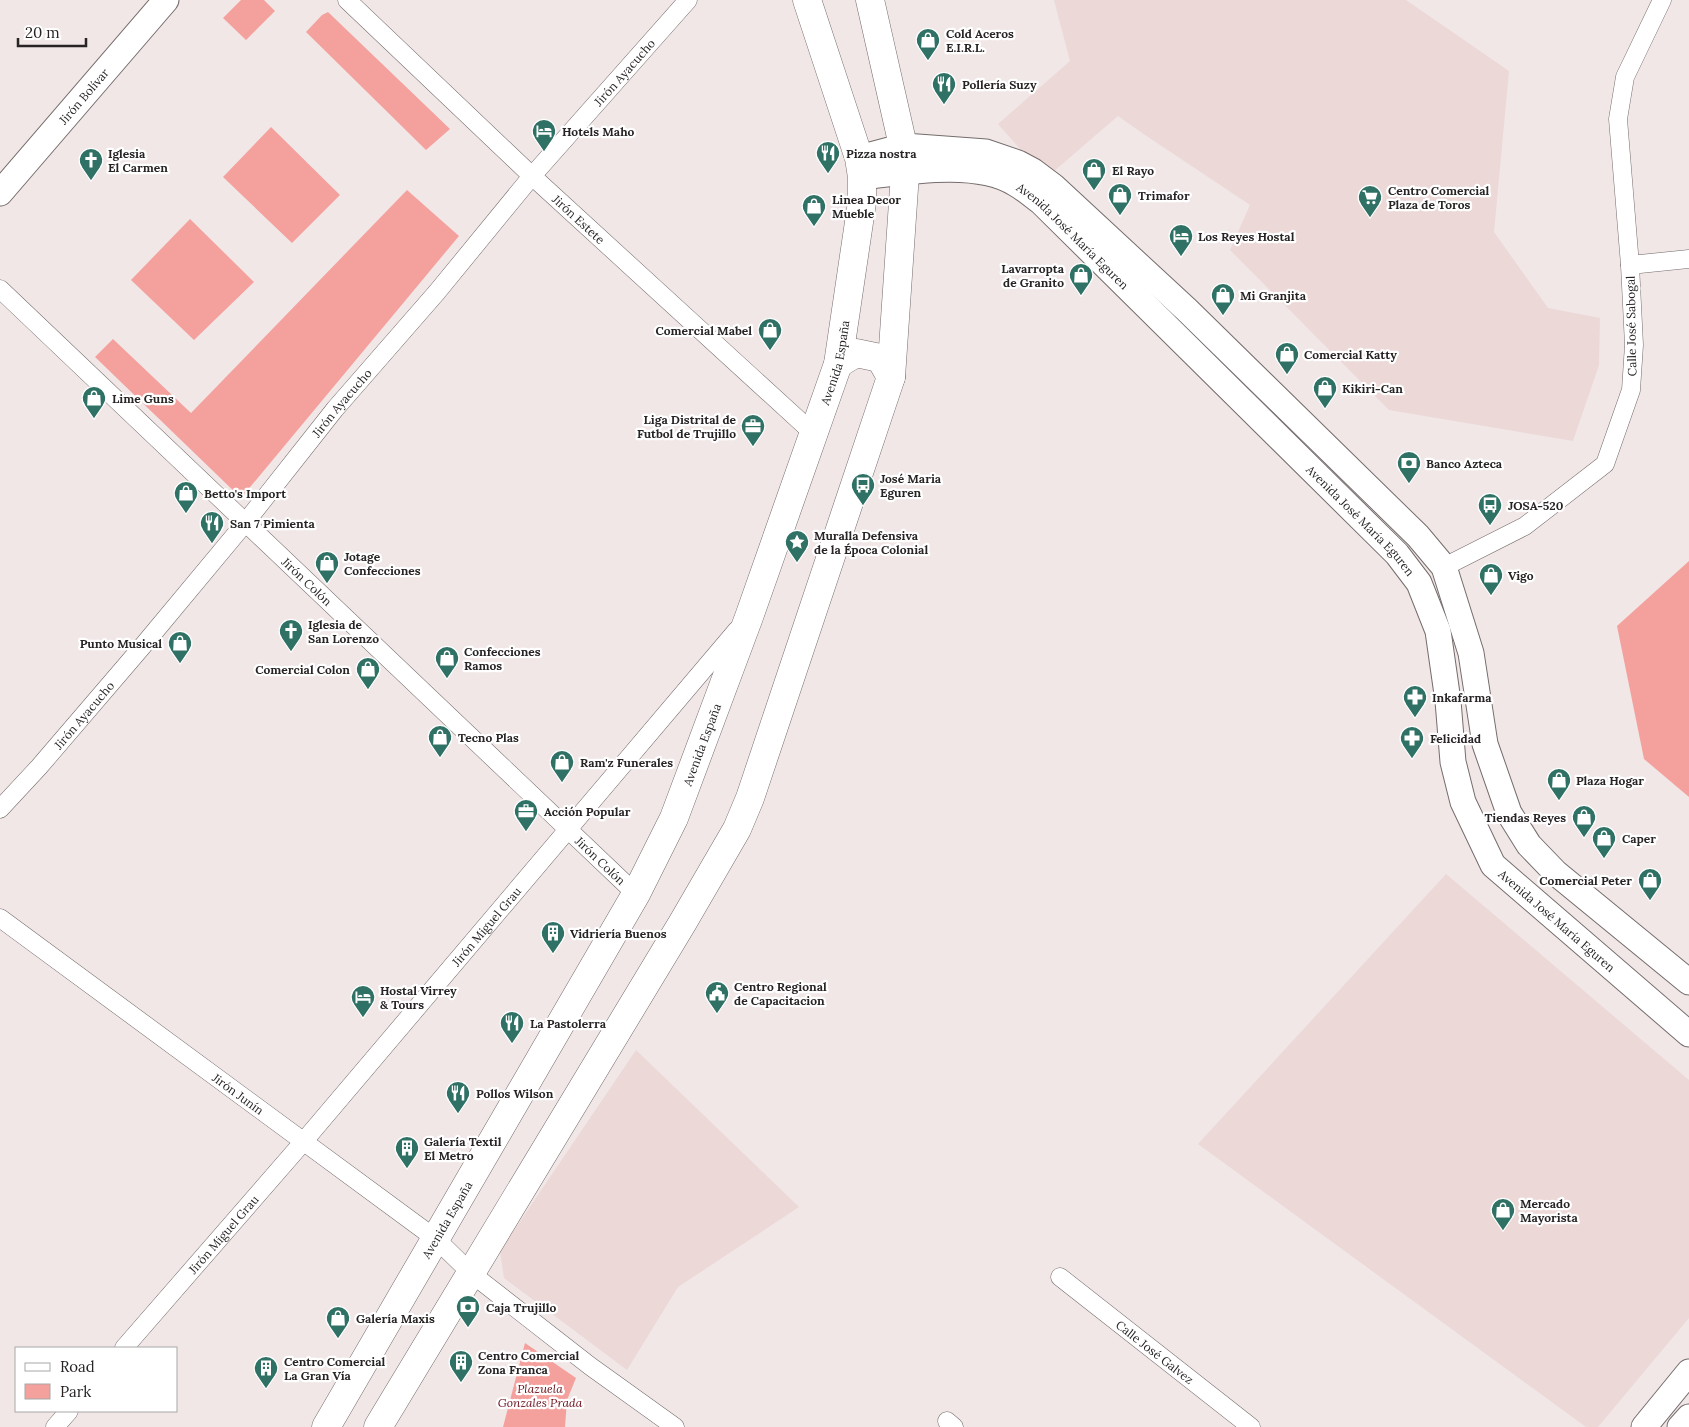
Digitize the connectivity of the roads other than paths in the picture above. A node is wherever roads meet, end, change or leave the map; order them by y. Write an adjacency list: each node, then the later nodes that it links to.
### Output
1 (166, 0): 10 (main road, Jirón Bolívar)
2 (347, 0): 9 (street, Jirón Estete)
3 (688, 0): 9 (street, Jirón Ayacucho)
4 (807, 0): 8 (main road, Avenida España)
5 (870, 0): 7 (main road)
6 (1662, 0): 12 (street, Calle José Sabogal)
7 (905, 159): 8 (main road, Avenida José María Eguren); 15 (main road); 18 (main road, Avenida José María Eguren); 25 (main road, Avenida José María Eguren)
8 (860, 167): 14 (main road, Avenida España)
9 (532, 176): 16 (street, Jirón Estete); 17 (street, Jirón Ayacucho)
10 (0, 193)
11 (1689, 259): 12 (street)
12 (1630, 265): 18 (street, Calle José Sabogal)
13 (0, 289): 17 (street, Jirón Colón)
14 (838, 364): 15 (main road); 16 (main road, Avenida España)
15 (891, 377): 28 (main road)
16 (814, 434): 19 (main road, Avenida España)
17 (245, 523): 20 (street, Jirón Ayacucho); 21 (street, Jirón Colón)
18 (1444, 567): 24 (main road, Avenida José María Eguren)
19 (749, 616): 21 (street, Jirón Miguel Grau); 22 (main road, Avenida España)
20 (0, 809)
21 (568, 831): 22 (street, Jirón Colón); 26 (street, Jirón Miguel Grau)
22 (636, 894): 27 (main road, Avenida España)
23 (0, 918): 26 (street, Jirón Junín)
24 (1689, 982)
25 (1689, 1034)
26 (304, 1141): 27 (street, Jirón Junín); 30 (street, Jirón Miguel Grau)
27 (436, 1239): 28 (street, Jirón Junín); 35 (main road, Avenida España)
28 (472, 1274): 36 (main road); 37 (street, Jirón Junín)
29 (1060, 1276): 38 (street, Calle José Galvez)
30 (125, 1347)
31 (1689, 1372): 39 (main road)
32 (68, 1412): 34 (street)
33 (1689, 1417): 40 (main road)
34 (55, 1427)
35 (326, 1427)
36 (378, 1427)
37 (675, 1427)
38 (1252, 1427)
39 (1644, 1427)
40 (1680, 1427)

